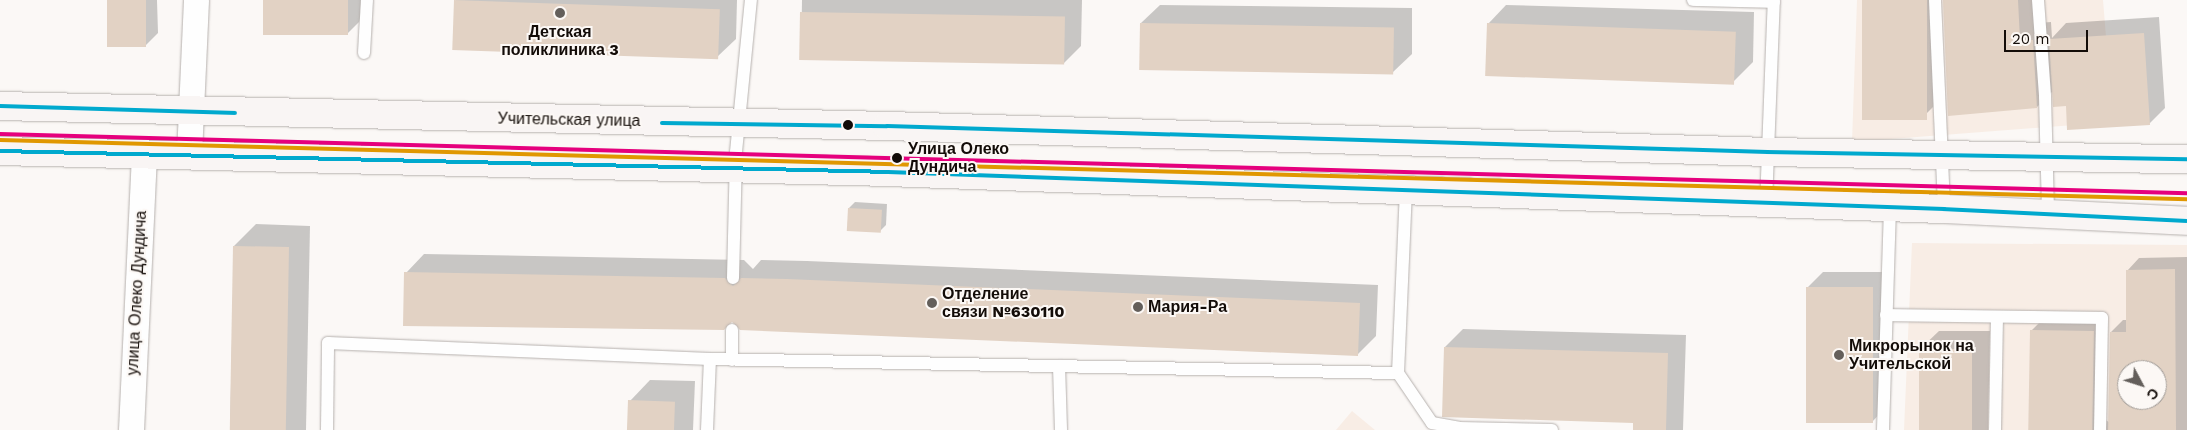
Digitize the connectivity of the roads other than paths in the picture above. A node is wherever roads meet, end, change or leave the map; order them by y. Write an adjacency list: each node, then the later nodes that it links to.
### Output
1 (196, 0): 10 (street)
2 (367, 0): 8 (lane)
3 (751, 0): 11 (lane)
4 (1693, 0): 7 (lane)
5 (1935, 0): 16 (lane)
6 (2038, 0): 17 (lane)
7 (1774, 1): 13 (lane)
8 (364, 53)
9 (0, 106): 10 (main road, Учительская улица)
10 (190, 111): 11 (main road, Учительская улица); 14 (street)
11 (738, 124): 13 (main road, Учительская улица); 19 (lane)
12 (0, 151): 15 (main road)
13 (1768, 152): 16 (main road, Учительская улица); 21 (lane)
14 (188, 154): 15 (main road); 19 (main road)
15 (144, 155): 34 (street, улица Олеко Дундича)
16 (1943, 156): 17 (main road, Учительская улица); 23 (lane)
17 (2046, 157): 18 (main road, Учительская улица); 24 (lane)
18 (2187, 160)
19 (735, 170): 20 (main road); 26 (lane)
20 (1406, 191): 21 (main road); 33 (lane)
21 (1766, 204): 22 (main road)
22 (1890, 208): 23 (main road); 27 (lane)
23 (1944, 209): 24 (main road)
24 (2048, 214): 25 (main road)
25 (2187, 220)
26 (733, 278)
27 (1886, 315): 28 (lane); 39 (lane)
28 (1997, 317): 40 (lane); 41 (lane)
29 (732, 330): 31 (lane)
30 (710, 359): 31 (lane); 35 (lane); 36 (lane)
31 (732, 360): 32 (lane)
32 (1059, 366): 33 (lane); 37 (lane)
33 (1398, 373): 38 (lane)
34 (131, 430)
35 (327, 430)
36 (707, 430)
37 (1061, 430)
38 (1552, 430)
39 (1883, 430)
40 (1995, 430)
41 (2100, 430)

